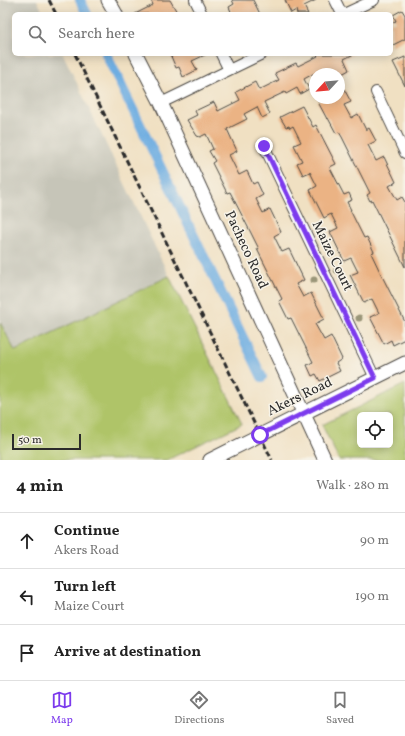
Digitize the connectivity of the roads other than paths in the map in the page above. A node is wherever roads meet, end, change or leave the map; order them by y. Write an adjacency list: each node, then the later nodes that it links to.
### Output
1 (108, 0): 5 (street)
2 (195, 0): 6 (street)
3 (335, 0): 7 (street)
4 (374, 0): 8 (street)
5 (115, 12)
6 (201, 12)
7 (342, 12)
8 (347, 12)
9 (137, 56): 14 (street, Pacheco Road)
10 (222, 56): 12 (street)
11 (258, 56): 12 (street)
12 (229, 70): 14 (street)
13 (376, 92): 16 (street)
14 (161, 103): 19 (street, Pacheco Road)
15 (264, 146): 18 (street, Maize Court)
16 (405, 153)
17 (405, 363): 18 (street, Akers Road)
18 (375, 378): 19 (street, Akers Road)
19 (302, 413): 20 (street, Akers Road); 21 (street, Pacheco Road)
20 (210, 460)
21 (325, 460)

